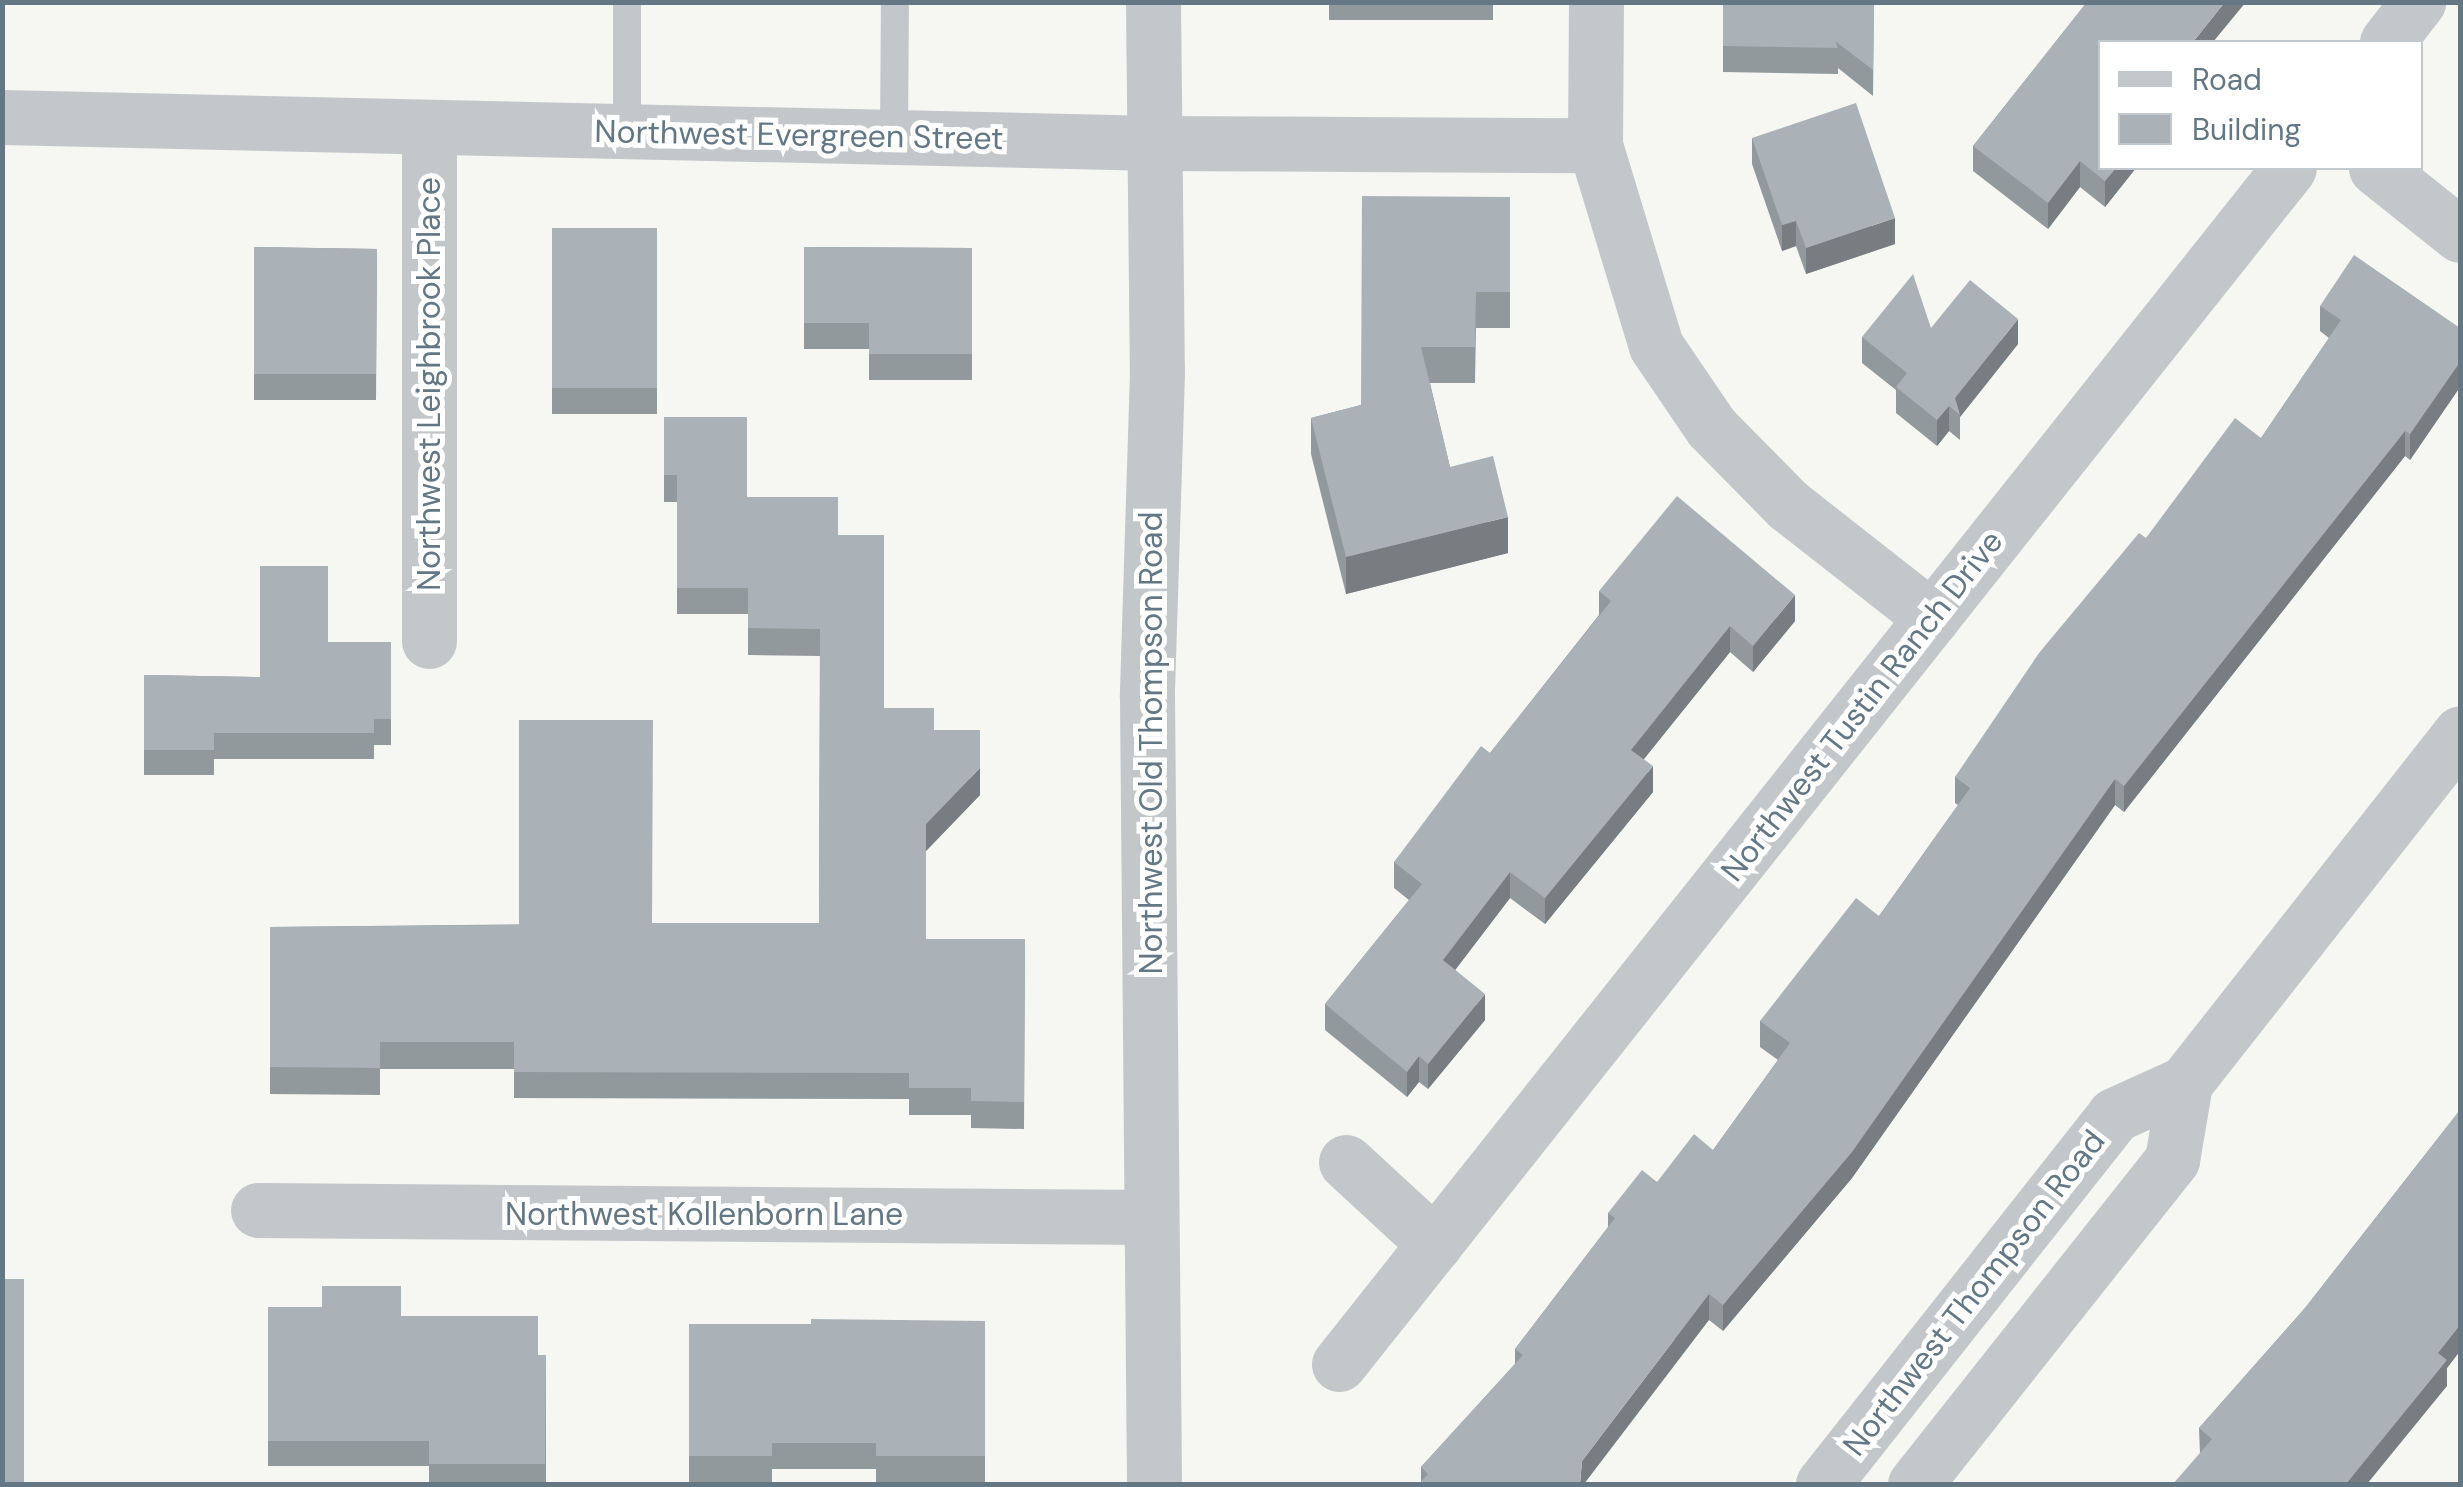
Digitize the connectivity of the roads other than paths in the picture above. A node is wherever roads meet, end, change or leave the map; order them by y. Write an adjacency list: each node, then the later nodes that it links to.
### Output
1 (627, 2): 9 (lane)
2 (895, 2): 10 (lane)
3 (1153, 2): 11 (street, Northwest Old Thompson Road)
4 (1596, 2): 12 (street)
5 (2418, 2): 6 (street)
6 (2389, 40)
7 (2, 117): 8 (street, Northwest Evergreen Street)
8 (429, 127): 9 (street, Northwest Evergreen Street); 17 (street, Northwest Leighbrook Place)
9 (627, 132): 10 (street, Northwest Evergreen Street)
10 (894, 137): 11 (street, Northwest Evergreen Street)
11 (1155, 143): 12 (street, Northwest Evergreen Street); 22 (street, Northwest Old Thompson Road)
12 (1595, 145): 16 (street)
13 (2287, 170): 16 (street, Northwest Tustin Ranch Drive)
14 (2379, 170): 15 (street)
15 (2460, 235)
16 (1932, 618): 23 (street, Northwest Tustin Ranch Drive)
17 (428, 641)
18 (2460, 733): 19 (street, Northwest Thompson Road)
19 (2185, 1083): 26 (street, Northwest Thompson Road); 27 (street, Northwest Thompson Road)
20 (1346, 1162): 23 (street)
21 (258, 1210): 22 (street, Northwest Kollenborn Lane)
22 (1150, 1218): 25 (street, Northwest Old Thompson Road)
23 (1435, 1244): 24 (street, Northwest Tustin Ranch Drive)
24 (1338, 1364)
25 (1154, 1484)
26 (1823, 1484)
27 (1915, 1484)

